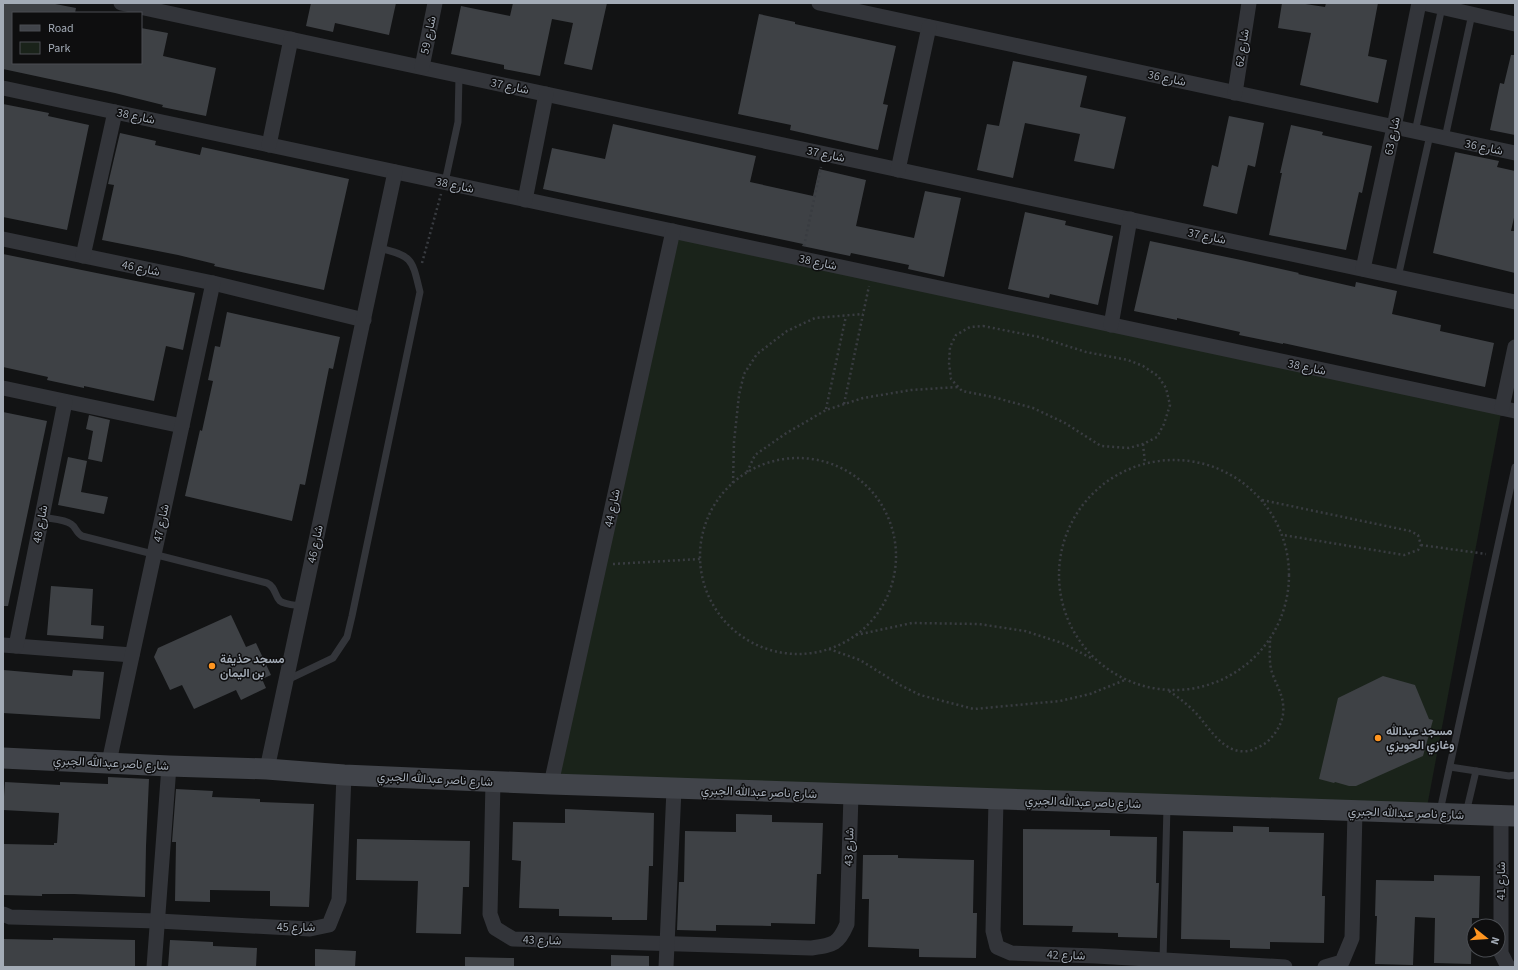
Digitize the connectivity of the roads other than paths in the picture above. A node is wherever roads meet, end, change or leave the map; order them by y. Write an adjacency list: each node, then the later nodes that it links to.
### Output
1 (121, 3): 12 (street, شارع 37)
2 (435, 3): 13 (street, شارع 59)
3 (820, 3): 7 (street, شارع 36)
4 (1249, 3): 16 (street, شارع 62)
5 (1419, 3): 19 (street, شارع 63)
6 (1423, 3): 8 (street)
7 (835, 5): 11 (street, شارع 36)
8 (1442, 7): 9 (street); 20 (lane)
9 (1472, 14): 10 (street); 22 (lane)
10 (1515, 24)
11 (929, 27): 16 (street, شارع 36); 25 (street)
12 (291, 39): 13 (street, شارع 37); 23 (street)
13 (422, 67): 14 (street, شارع 37)
14 (459, 76): 17 (street, شارع 37); 27 (lane)
15 (3, 88): 18 (street, شارع 38)
16 (1235, 93): 19 (street, شارع 36)
17 (546, 94): 25 (street, شارع 37); 28 (street)
18 (115, 112): 23 (street, شارع 38); 33 (street)
19 (1394, 127): 20 (street, شارع 36); 34 (street, شارع 63)
20 (1415, 132): 21 (street, شارع 36)
21 (1430, 135): 22 (street, شارع 36); 35 (lane)
22 (1445, 138): 24 (street, شارع 36)
23 (269, 145): 26 (street, شارع 38)
24 (1515, 153)
25 (898, 170): 29 (street, شارع 37)
26 (395, 172): 27 (street, شارع 38); 32 (street, شارع 46)
27 (445, 182): 28 (street, شارع 38)
28 (525, 200): 30 (street, شارع 38)
29 (1130, 220): 34 (street, شارع 37); 39 (street)
30 (673, 231): 39 (street, شارع 38); 62 (street, شارع 44)
31 (3, 239): 33 (street, شارع 46)
32 (379, 248): 38 (street, شارع 46); 52 (lane)
33 (83, 256): 36 (street, شارع 46)
34 (1363, 269): 35 (street, شارع 37)
35 (1398, 277): 37 (street, شارع 37)
36 (213, 283): 38 (street, شارع 46); 44 (street, شارع 47)
37 (1515, 302)
38 (364, 320): 49 (street, شارع 46)
39 (1111, 325): 43 (street, شارع 38)
40 (1515, 347): 43 (street, شارع 38)
41 (3, 388): 42 (street)
42 (64, 402): 44 (street); 47 (street, شارع 48)
43 (1509, 410)
44 (182, 426): 48 (street, شارع 47)
45 (1515, 467): 46 (lane)
46 (1513, 480): 56 (lane)
47 (42, 517): 48 (lane); 50 (street, شارع 48)
48 (154, 554): 49 (lane); 51 (street, شارع 47)
49 (302, 606): 52 (street, شارع 46)
50 (10, 645): 51 (street, شارع 48)
51 (132, 655): 54 (street, شارع 47)
52 (286, 680): 57 (street, شارع 46)
53 (3, 758): 54 (street, شارع ناصر عبدالله الجبري)
54 (109, 762): 55 (street, شارع ناصر عبدالله الجبري)
55 (169, 766): 57 (street, شارع ناصر عبدالله الجبري); 72 (street)
56 (1450, 767): 58 (lane); 68 (lane)
57 (267, 769): 59 (street, شارع ناصر عبدالله الجبري)
58 (1476, 771): 60 (lane); 69 (lane)
59 (344, 775): 61 (street, شارع ناصر عبدالله الجبري); 72 (street, شارع 45)
60 (1515, 775)
61 (493, 782): 62 (street, شارع ناصر عبدالله الجبري); 73 (street, شارع 43)
62 (551, 784): 63 (street, شارع ناصر عبدالله الجبري)
63 (674, 789): 64 (street, شارع ناصر عبدالله الجبري); 73 (street)
64 (851, 795): 65 (street, شارع ناصر عبدالله الجبري); 73 (street, شارع 43)
65 (996, 800): 66 (street, شارع ناصر عبدالله الجبري); 74 (street, شارع 42)
66 (1167, 805): 67 (street, شارع ناصر عبدالله الجبري); 74 (lane)
67 (1355, 811): 68 (street, شارع ناصر عبدالله الجبري); 78 (street)
68 (1440, 814): 69 (street, شارع ناصر عبدالله الجبري)
69 (1465, 815): 70 (street, شارع ناصر عبدالله الجبري)
70 (1508, 816): 79 (street, شارع 41)
71 (3, 914): 72 (street, شارع 45)
72 (158, 921): 75 (street)
73 (667, 943): 76 (street)
74 (1163, 960): 77 (street, شارع 42)
75 (154, 967)
76 (666, 967)
77 (1284, 967)
78 (1324, 967)
79 (1509, 967)

